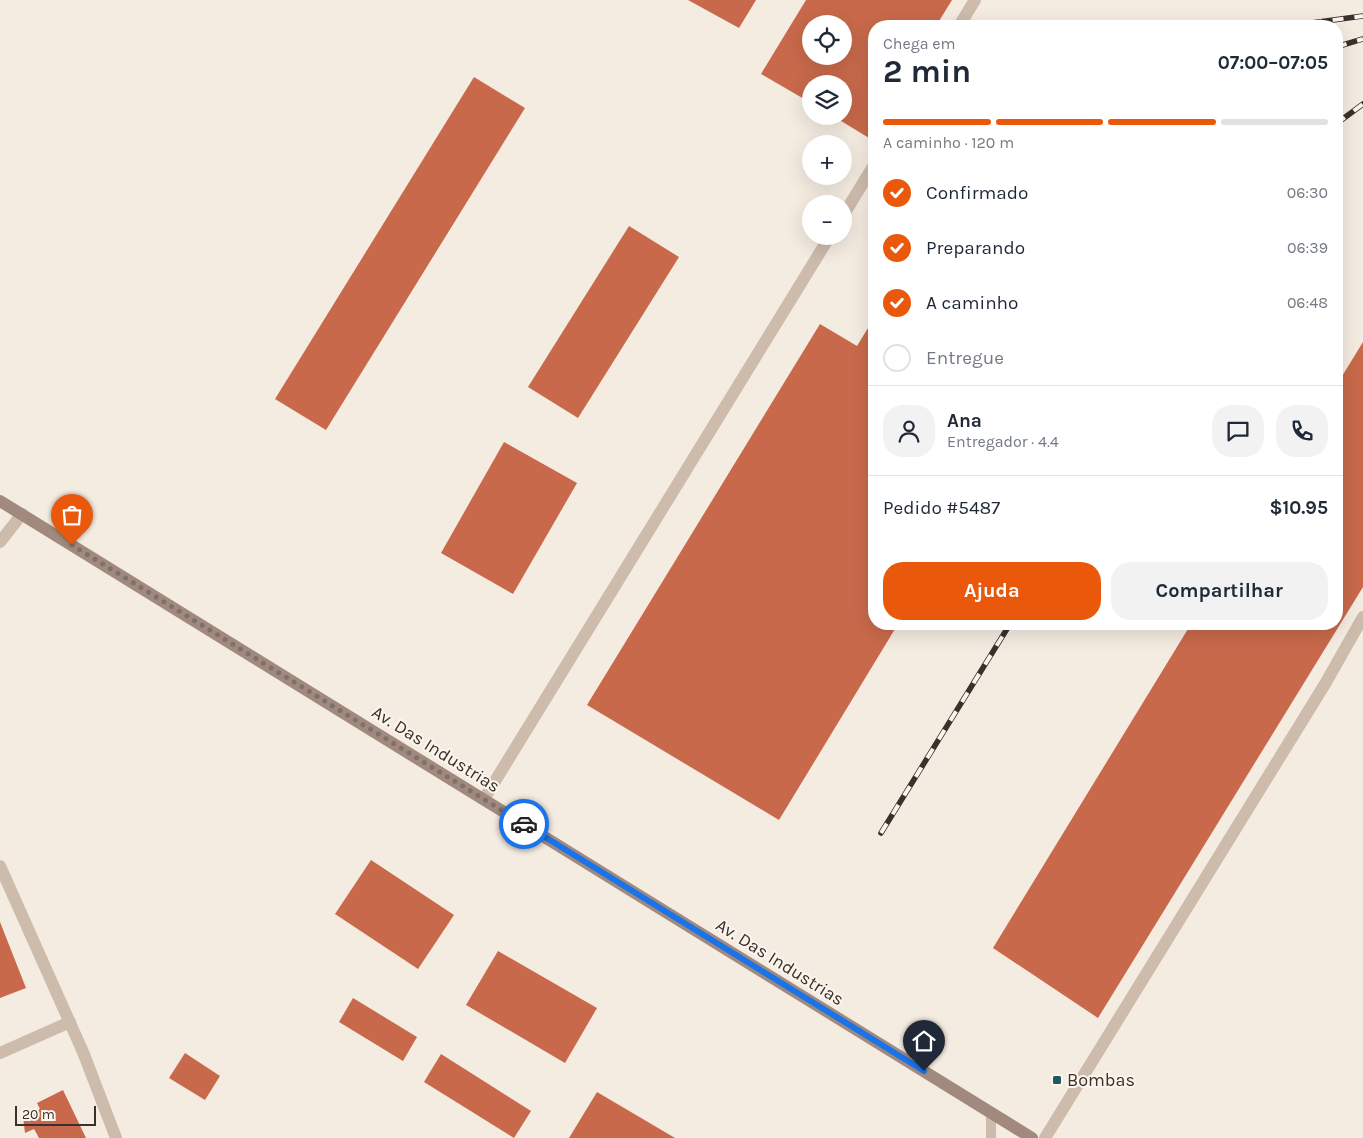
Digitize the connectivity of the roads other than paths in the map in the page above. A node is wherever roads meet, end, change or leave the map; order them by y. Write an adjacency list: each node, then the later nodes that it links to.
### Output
1 (975, 0): 2 (street)
2 (963, 20)
3 (868, 175): 4 (street)
4 (852, 201)
5 (824, 245): 10 (street)
6 (0, 501): 7 (main road, Av. Das Industrias)
7 (22, 514): 8 (street); 10 (main road, Av. Das Industrias)
8 (0, 542)
9 (1363, 617): 18 (street)
10 (484, 799): 14 (main road, Av. Das Industrias)
11 (0, 866): 12 (street)
12 (70, 1022): 13 (street); 15 (street)
13 (0, 1052)
14 (991, 1113): 16 (lane); 17 (main road, Av. Das Industrias)
15 (116, 1138)
16 (991, 1138)
17 (1032, 1138)
18 (1045, 1138)

